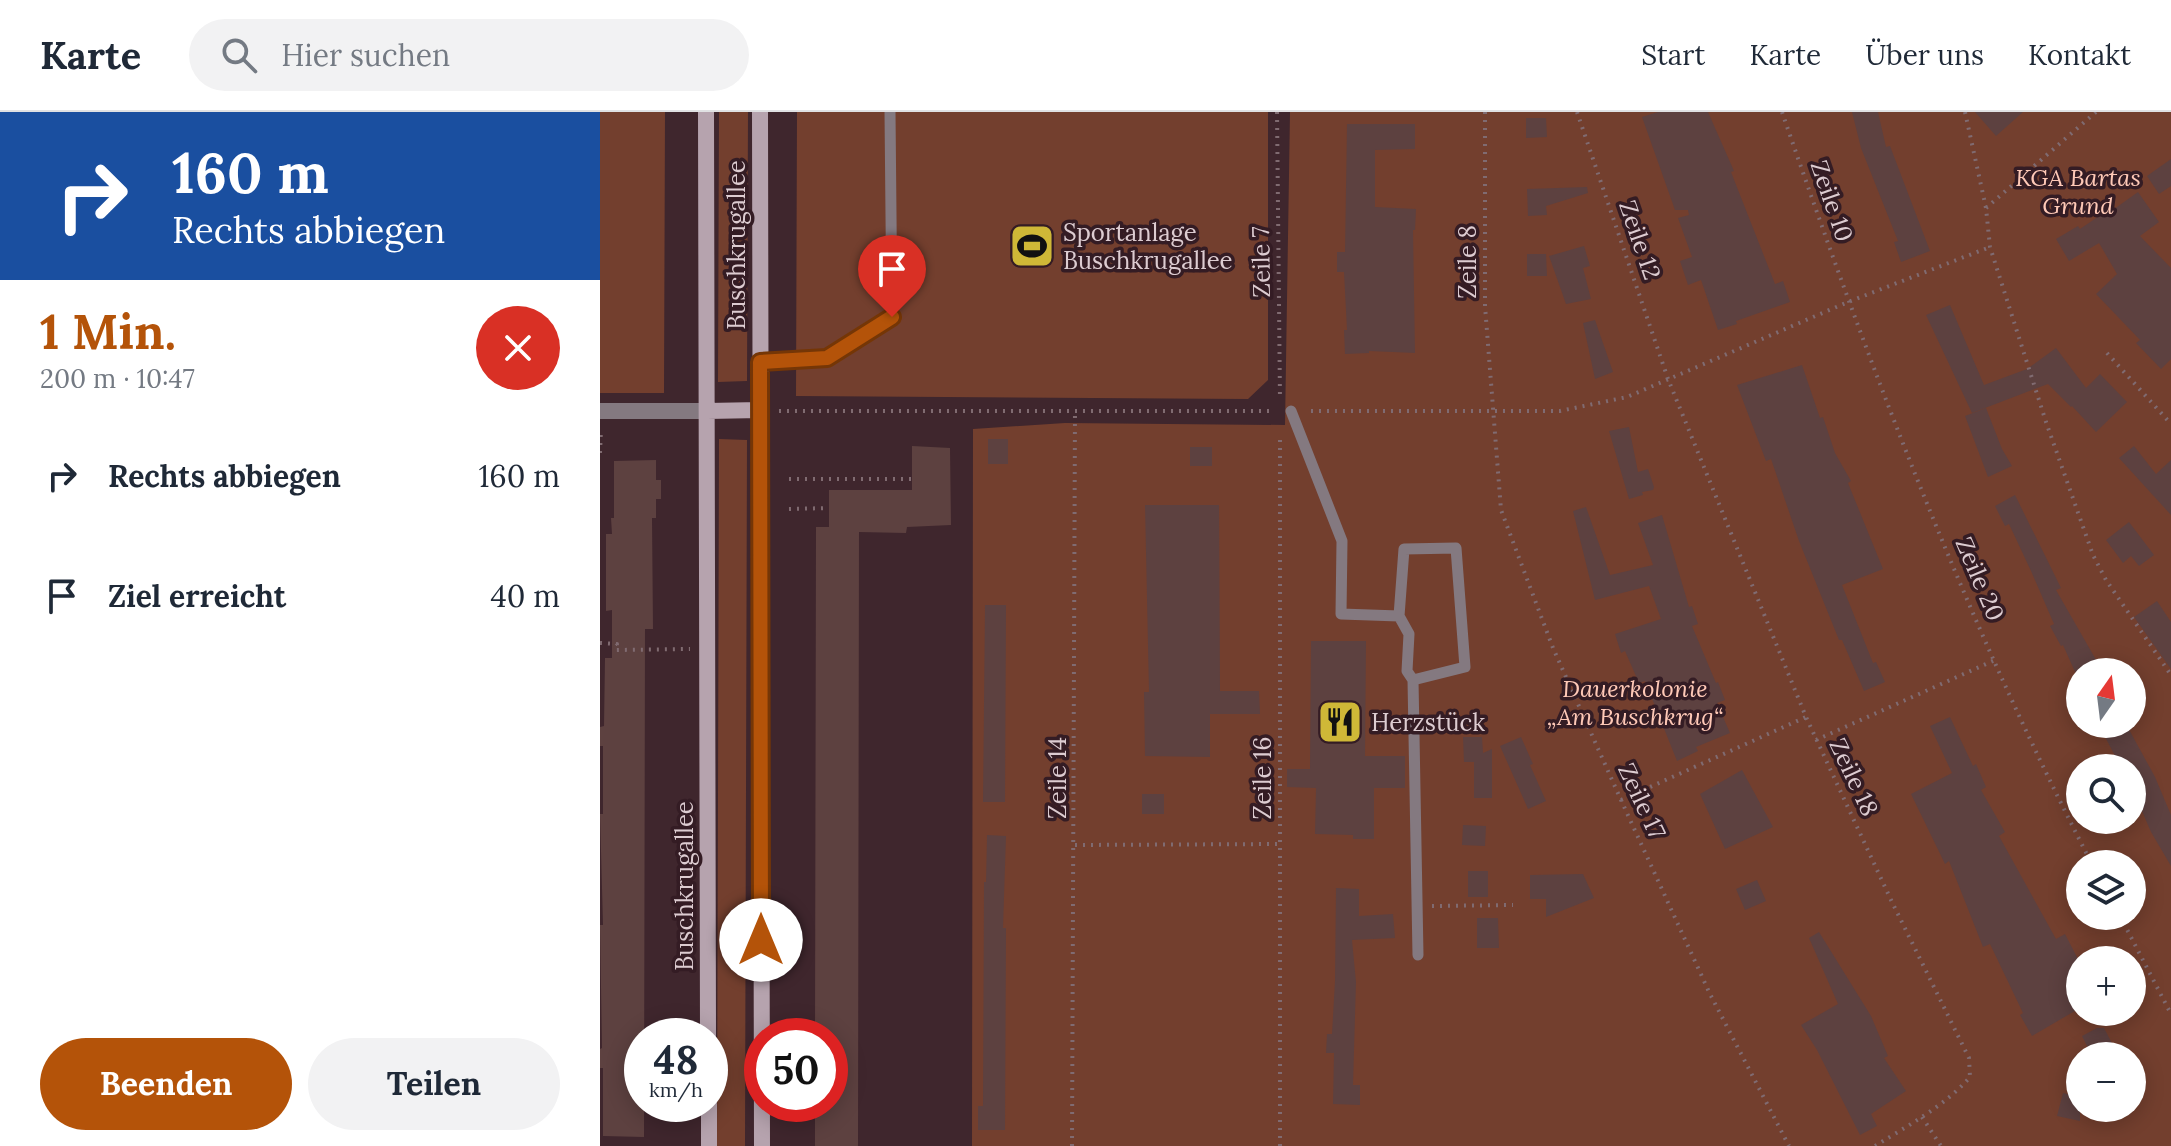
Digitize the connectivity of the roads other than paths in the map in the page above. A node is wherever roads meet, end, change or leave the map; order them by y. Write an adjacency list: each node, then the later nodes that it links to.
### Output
1 (706, 112): 7 (main road, Buschkrugallee)
2 (760, 112): 4 (main road, Buschkrugallee)
3 (890, 112): 4 (lane)
4 (760, 362): 5 (main road, Buschkrugallee)
5 (760, 410): 7 (main road); 15 (main road, Buschkrugallee)
6 (600, 411): 7 (street)
7 (707, 411): 12 (main road, Buschkrugallee)
8 (1286, 411): 9 (lane)
9 (1399, 616): 10 (lane); 10 (lane)
10 (1413, 680): 11 (lane)
11 (1418, 955)
12 (708, 1018)
13 (709, 1122): 14 (main road)
14 (709, 1146)
15 (762, 1146)

